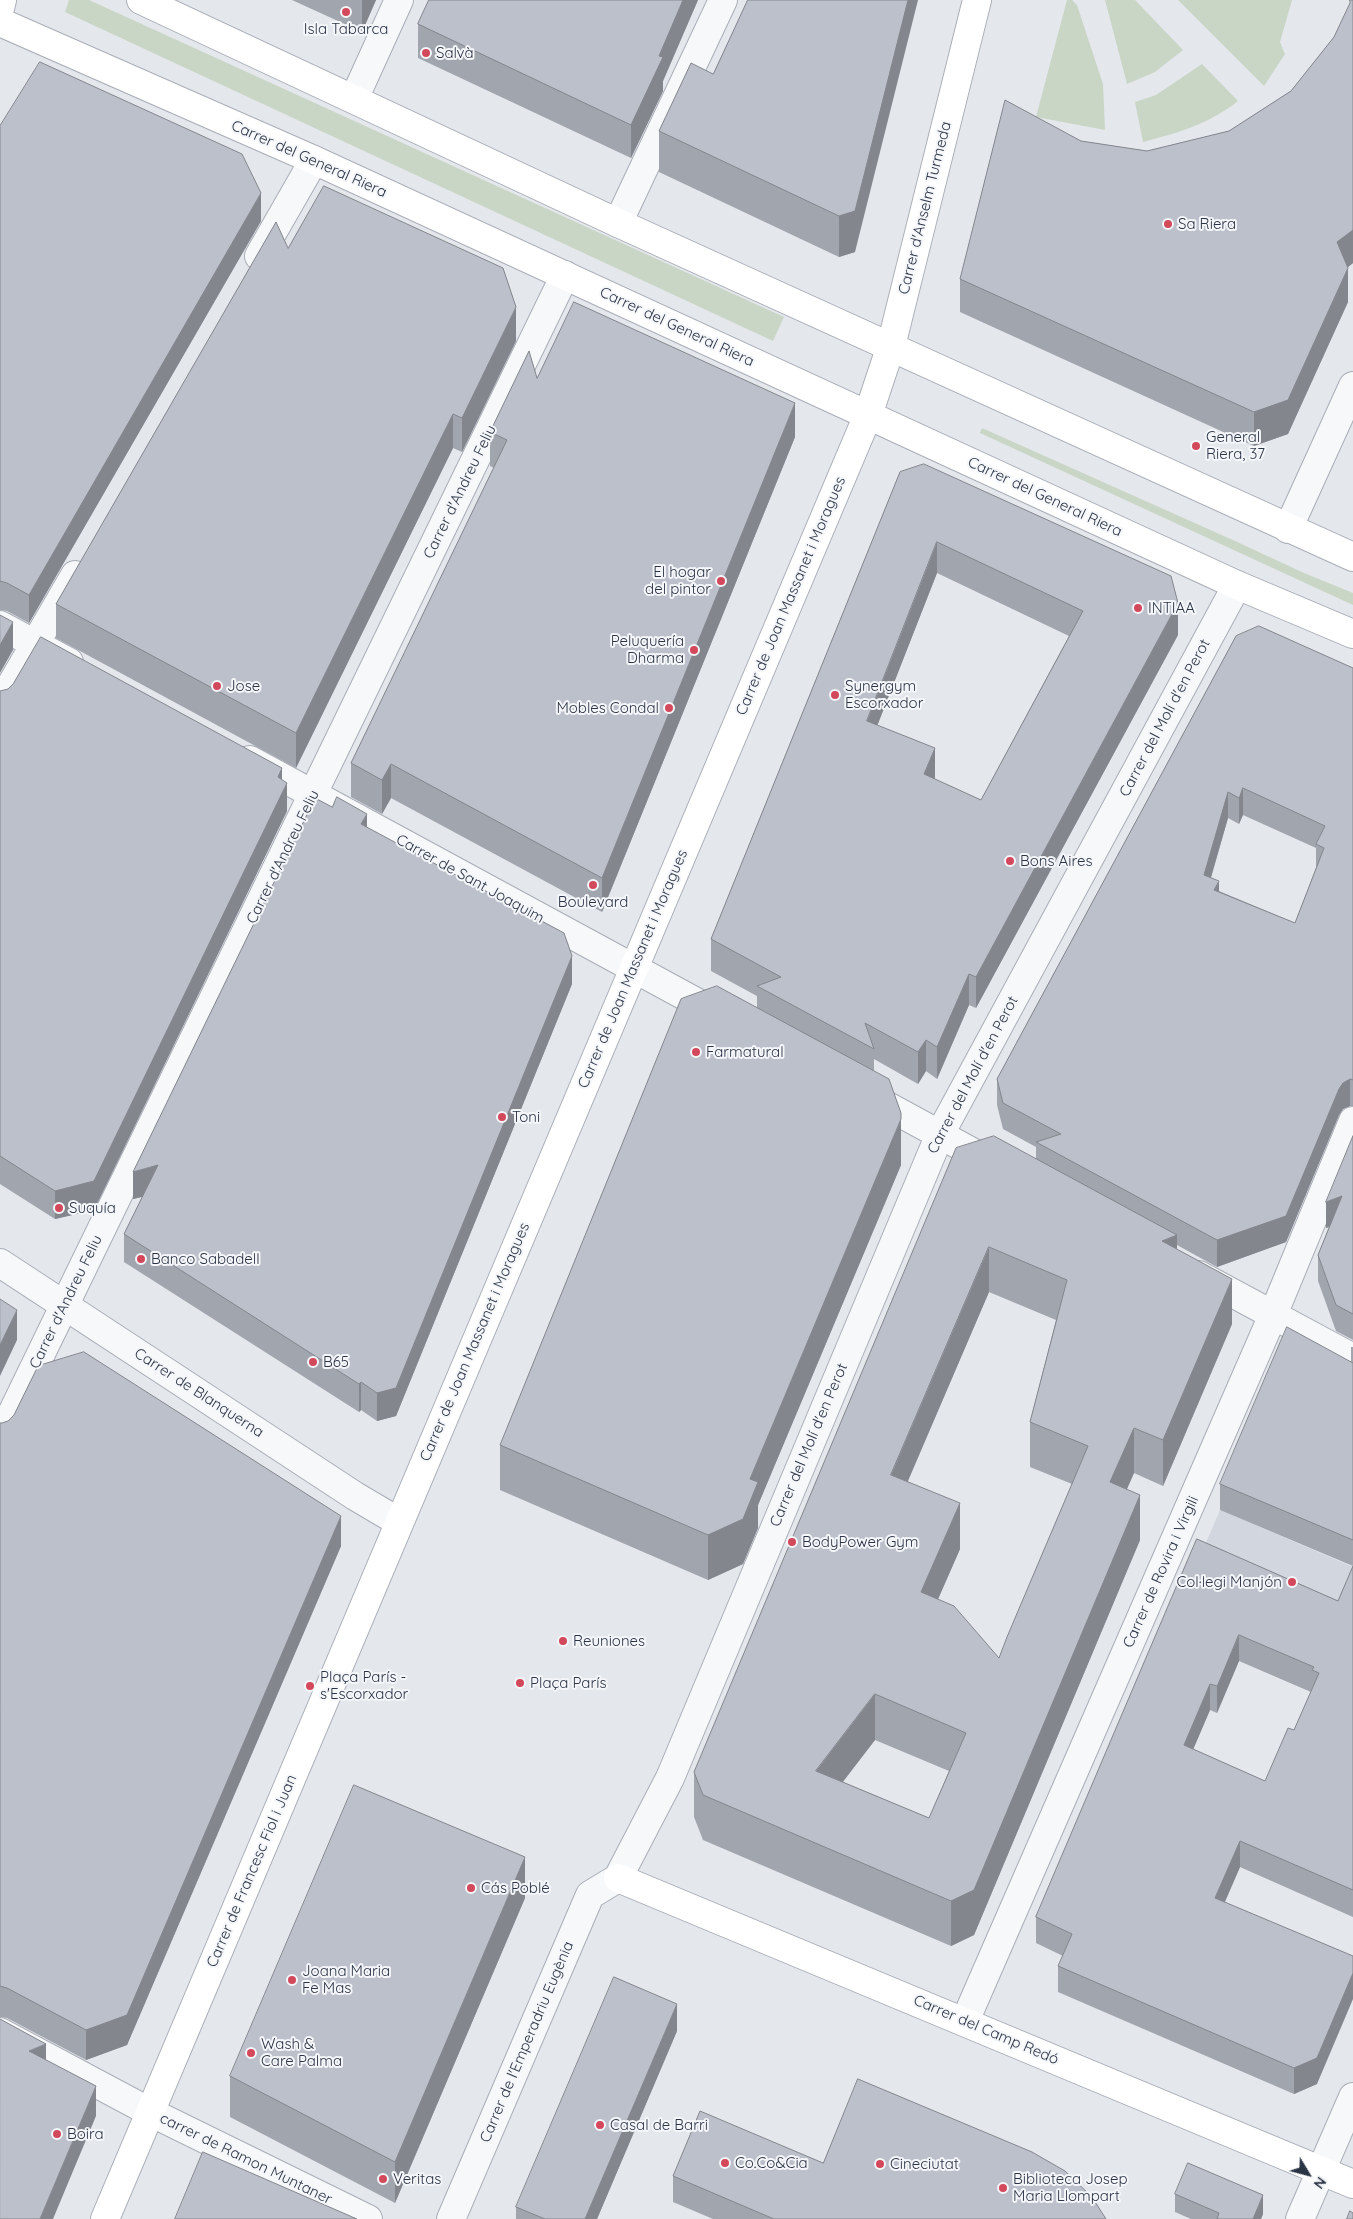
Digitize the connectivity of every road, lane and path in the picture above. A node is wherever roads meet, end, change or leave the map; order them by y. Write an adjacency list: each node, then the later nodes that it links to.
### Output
1 (2, 0): 6 (street)
2 (141, 0): 8 (street)
3 (399, 0): 8 (street)
4 (722, 0): 10 (street)
5 (977, 0): 13 (street, Carrer d'Anselm Turmeda)
6 (0, 8)
7 (0, 22): 9 (street, Carrer del General Riera)
8 (354, 99): 10 (street)
9 (314, 160): 11 (street, Carrer del General Riera); 12 (street)
10 (618, 223): 13 (street)
11 (565, 275): 15 (street, Carrer del General Riera); 26 (street, Carrer d'Andreu Feliu)
12 (244, 281)
13 (891, 346): 15 (street, Carrer d'Anselm Turmeda); 16 (street)
14 (1353, 386): 16 (street)
15 (868, 415): 19 (street, Carrer del General Riera); 27 (street, Carrer de Joan Massanet i Moragues)
16 (1288, 529): 18 (street)
17 (90, 549): 22 (street)
18 (1353, 557)
19 (1237, 585): 21 (street, Carrer del General Riera); 31 (street, Carrer del Molí d'en Perot)
20 (0, 625): 22 (street)
21 (1353, 634)
22 (35, 644): 23 (street); 24 (street)
23 (87, 672)
24 (0, 704)
25 (226, 747): 26 (street, Carrer de Sant Joaquim)
26 (313, 794): 27 (street, Carrer de Sant Joaquim); 35 (street, Carrer d'Andreu Feliu)
27 (633, 968): 28 (street, Carrer de Sant Joaquim); 39 (street, Carrer de Joan Massanet i Moragues)
28 (738, 1025)
29 (843, 1082): 31 (street)
30 (1353, 1121): 36 (street, Carrer de Rovira i Virgili)
31 (940, 1134): 32 (street); 40 (street, Carrer del Molí d'en Perot)
32 (1018, 1177)
33 (1176, 1262): 36 (street)
34 (0, 1263): 35 (street, Carrer de Blanquerna)
35 (65, 1305): 38 (street, Carrer d'Andreu Feliu); 39 (street, Carrer de Blanquerna)
36 (1273, 1315): 37 (street); 41 (street, Carrer de Rovira i Virgili)
37 (1353, 1358)
38 (0, 1438)
39 (399, 1522): 44 (street, Carrer de Francesc Fiol i Juan)
40 (618, 1878): 41 (street, Carrer del Camp Redó); 49 (street, Carrer de l'Emperadriu Eugènia)
41 (965, 2021): 45 (street, Carrer del Camp Redó)
42 (0, 2032): 44 (street, carrer de Ramon Muntaner)
43 (1353, 2097): 45 (street)
44 (150, 2112): 47 (street, Carrer de Francesc Fiol i Juan); 48 (street, carrer de Ramon Muntaner)
45 (1321, 2171): 46 (street, Carrer del Camp Redó); 50 (street)
46 (1353, 2184)
47 (106, 2219)
48 (368, 2219)
49 (451, 2219)
50 (1300, 2219)

